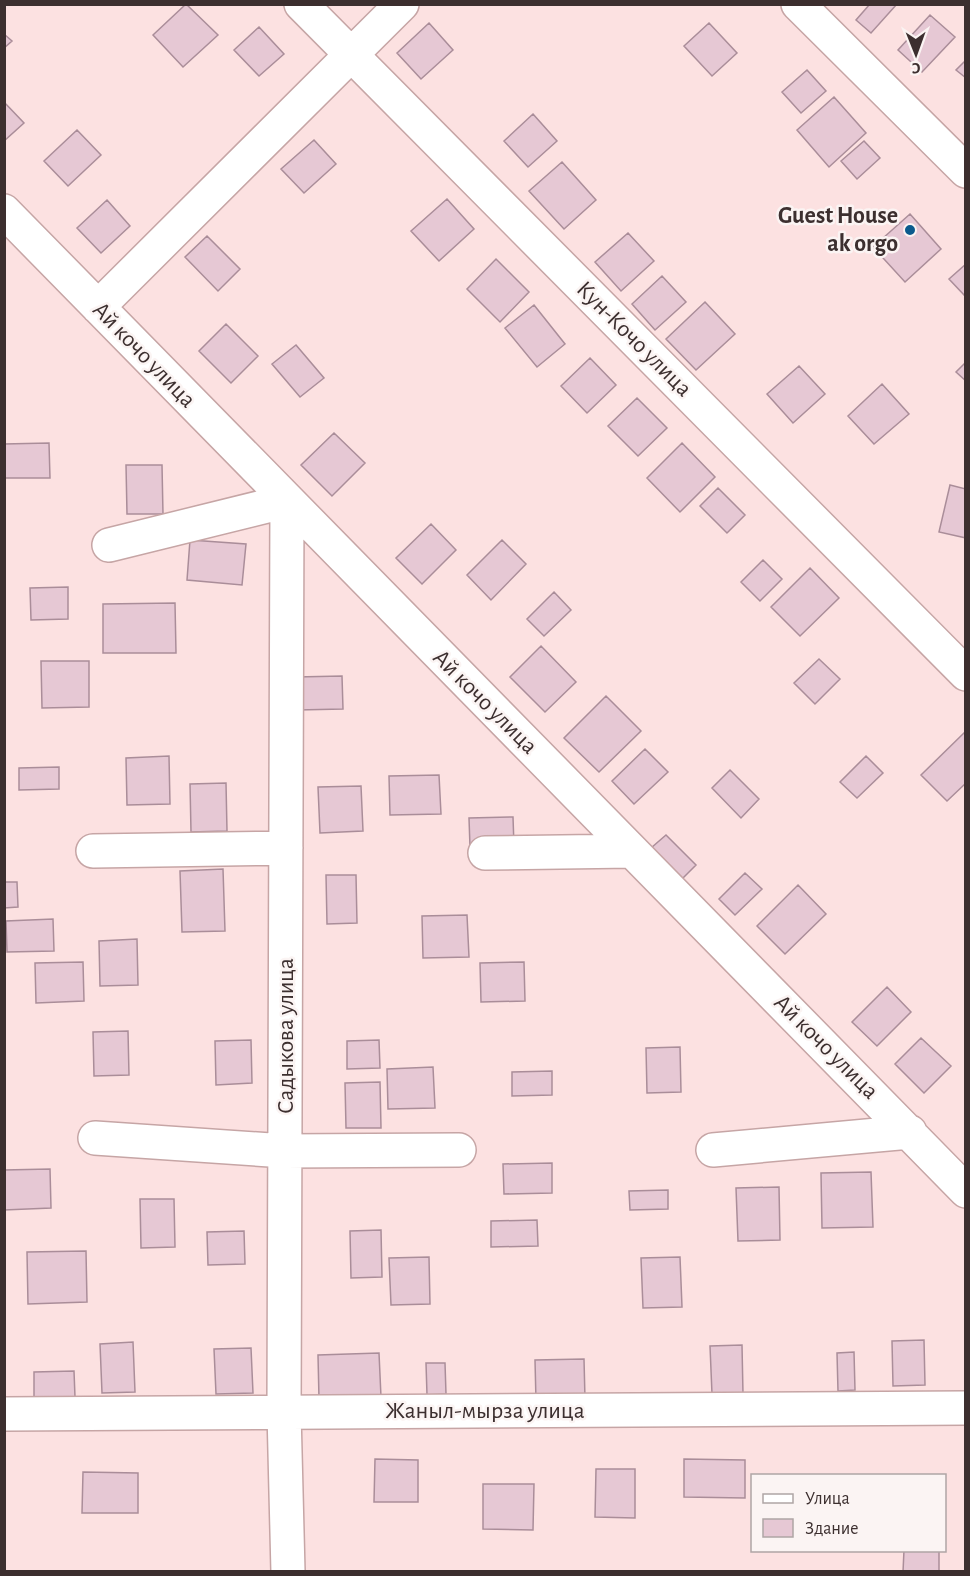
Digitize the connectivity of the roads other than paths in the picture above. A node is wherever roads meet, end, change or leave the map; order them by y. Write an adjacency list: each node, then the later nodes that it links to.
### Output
1 (301, 4): 4 (street, Кун-Кочо улица)
2 (402, 4): 4 (street)
3 (798, 4): 5 (street)
4 (351, 54): 7 (street); 10 (street, Кун-Кочо улица)
5 (966, 171)
6 (4, 211): 7 (street, Ай кочо улица)
7 (98, 307): 8 (street, Ай кочо улица)
8 (287, 501): 9 (street); 11 (street, Садыкова улица); 13 (street, Ай кочо улица)
9 (110, 545)
10 (966, 674)
11 (286, 848): 12 (street); 19 (street, Садыкова улица)
12 (93, 851)
13 (632, 851): 14 (street); 15 (street, Ай кочо улица)
14 (484, 853)
15 (910, 1132): 18 (street); 20 (street, Ай кочо улица)
16 (95, 1138): 19 (street)
17 (459, 1150): 19 (street)
18 (713, 1150)
19 (285, 1151): 22 (street, Садыкова улица)
20 (966, 1191)
21 (966, 1408): 22 (street, Жаныл-мырза улица)
22 (284, 1412): 23 (street, Жаныл-мырза улица); 24 (street, Садыкова улица)
23 (4, 1414)
24 (288, 1572)

